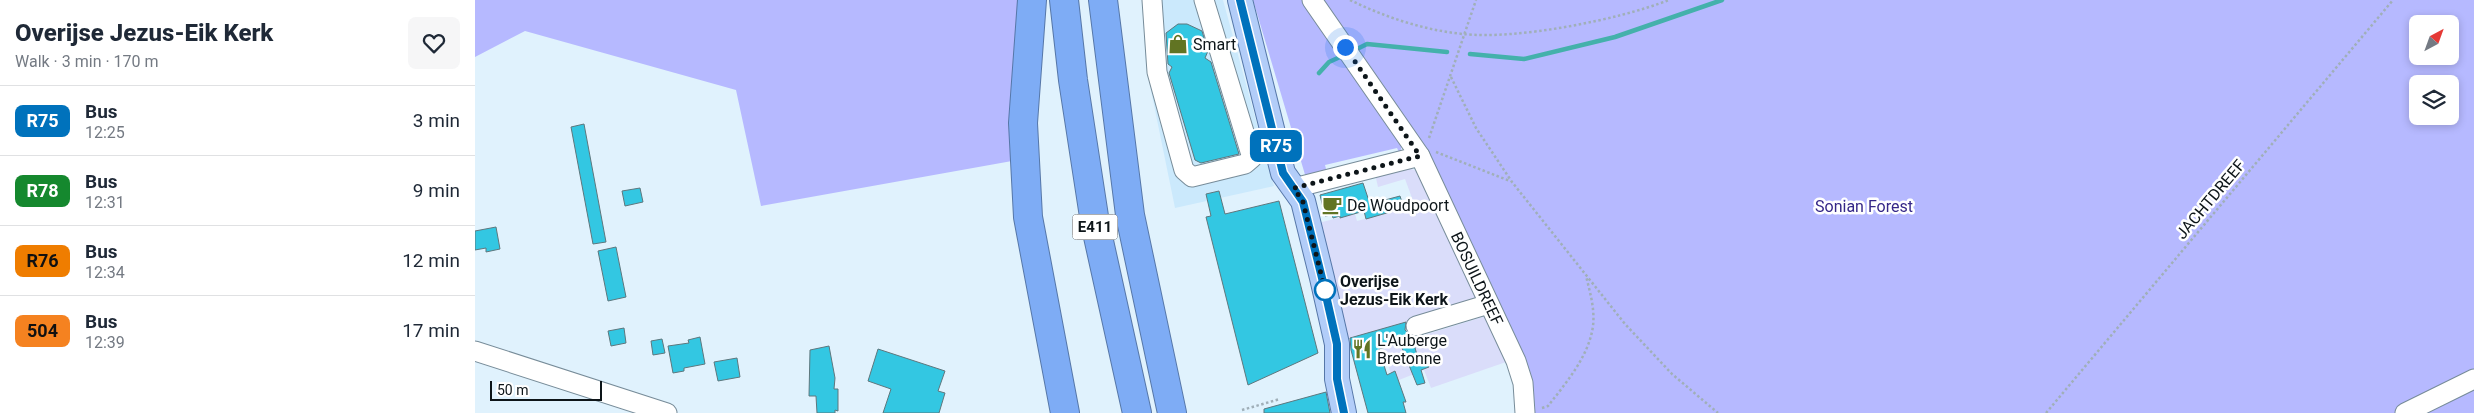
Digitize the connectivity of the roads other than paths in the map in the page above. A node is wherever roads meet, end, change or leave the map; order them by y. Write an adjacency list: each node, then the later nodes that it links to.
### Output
1 (1032, 0): 16 (highway)
2 (1064, 0): 17 (highway, E411)
3 (1103, 0): 18 (highway, E411)
4 (1153, 0): 5 (street)
5 (1204, 0)
6 (1240, 0): 9 (main road)
7 (1312, 0): 8 (street, BOSUILDREEF)
8 (1423, 152): 9 (street); 10 (street, BOSUILDREEF)
9 (1294, 188): 19 (main road)
10 (1489, 304): 11 (street); 14 (street, BOSUILDREEF)
11 (1416, 326)
12 (475, 351): 15 (street)
13 (2474, 378): 20 (street)
14 (1533, 411)
15 (667, 413)
16 (1065, 413)
17 (1137, 413)
18 (1172, 413)
19 (1344, 413)
20 (2405, 413)

